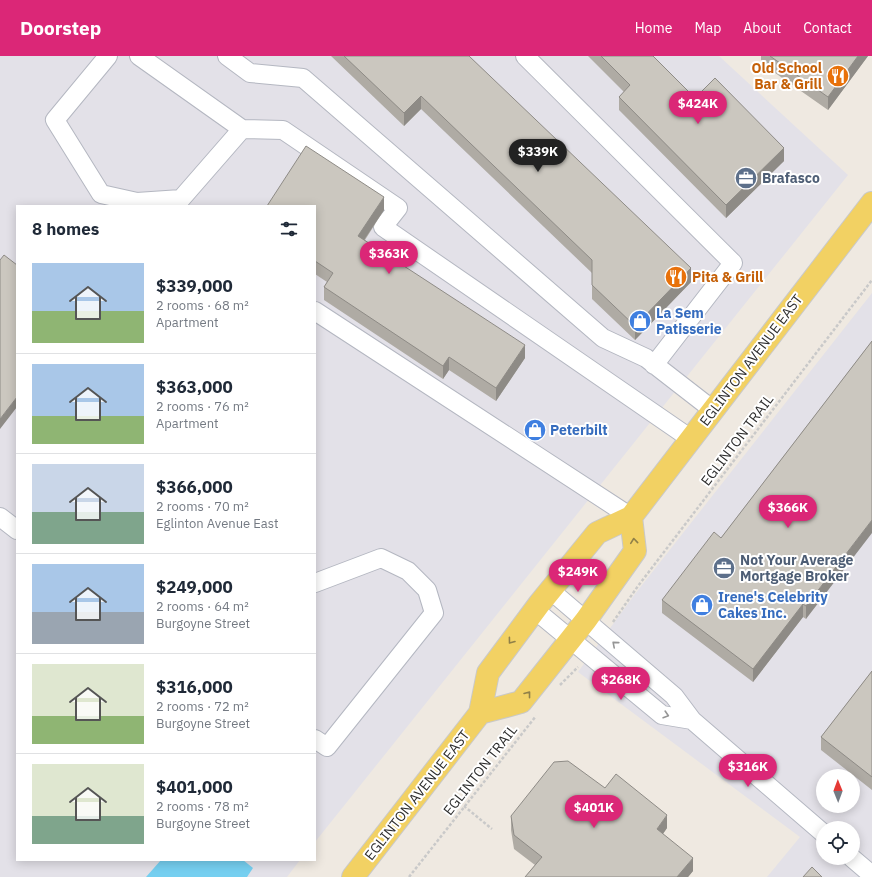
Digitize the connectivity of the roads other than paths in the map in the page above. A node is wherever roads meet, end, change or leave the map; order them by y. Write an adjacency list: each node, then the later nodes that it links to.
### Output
1 (108, 56): 6 (street)
2 (140, 56): 5 (street)
3 (227, 56): 9 (street)
4 (525, 56): 9 (street)
5 (242, 129): 6 (street); 11 (street)
6 (184, 202)
7 (872, 203): 10 (main road, EGLINTON AVENUE EAST)
8 (316, 312): 13 (street)
9 (654, 364): 10 (street)
10 (713, 410): 11 (main road, EGLINTON AVENUE EAST)
11 (691, 439): 13 (main road, EGLINTON AVENUE EAST)
12 (0, 517): 14 (street)
13 (631, 517): 16 (main road, EGLINTON AVENUE EAST); 18 (main road, one-way to 13)
14 (16, 529)
15 (316, 583): 22 (street)
16 (550, 590): 17 (main road, EGLINTON AVENUE EAST); 18 (street)
17 (535, 610): 19 (street); 20 (main road, EGLINTON AVENUE EAST, one-way to 20)
18 (586, 620): 19 (main road); 21 (street, one-way to 18)
19 (570, 639): 20 (main road, one-way to 19); 21 (street, one-way to 21)
20 (480, 713): 26 (main road, EGLINTON AVENUE EAST)
21 (692, 720): 23 (street)
22 (316, 740)
23 (816, 827)
24 (860, 865): 25 (street)
25 (872, 875)
26 (353, 877)

